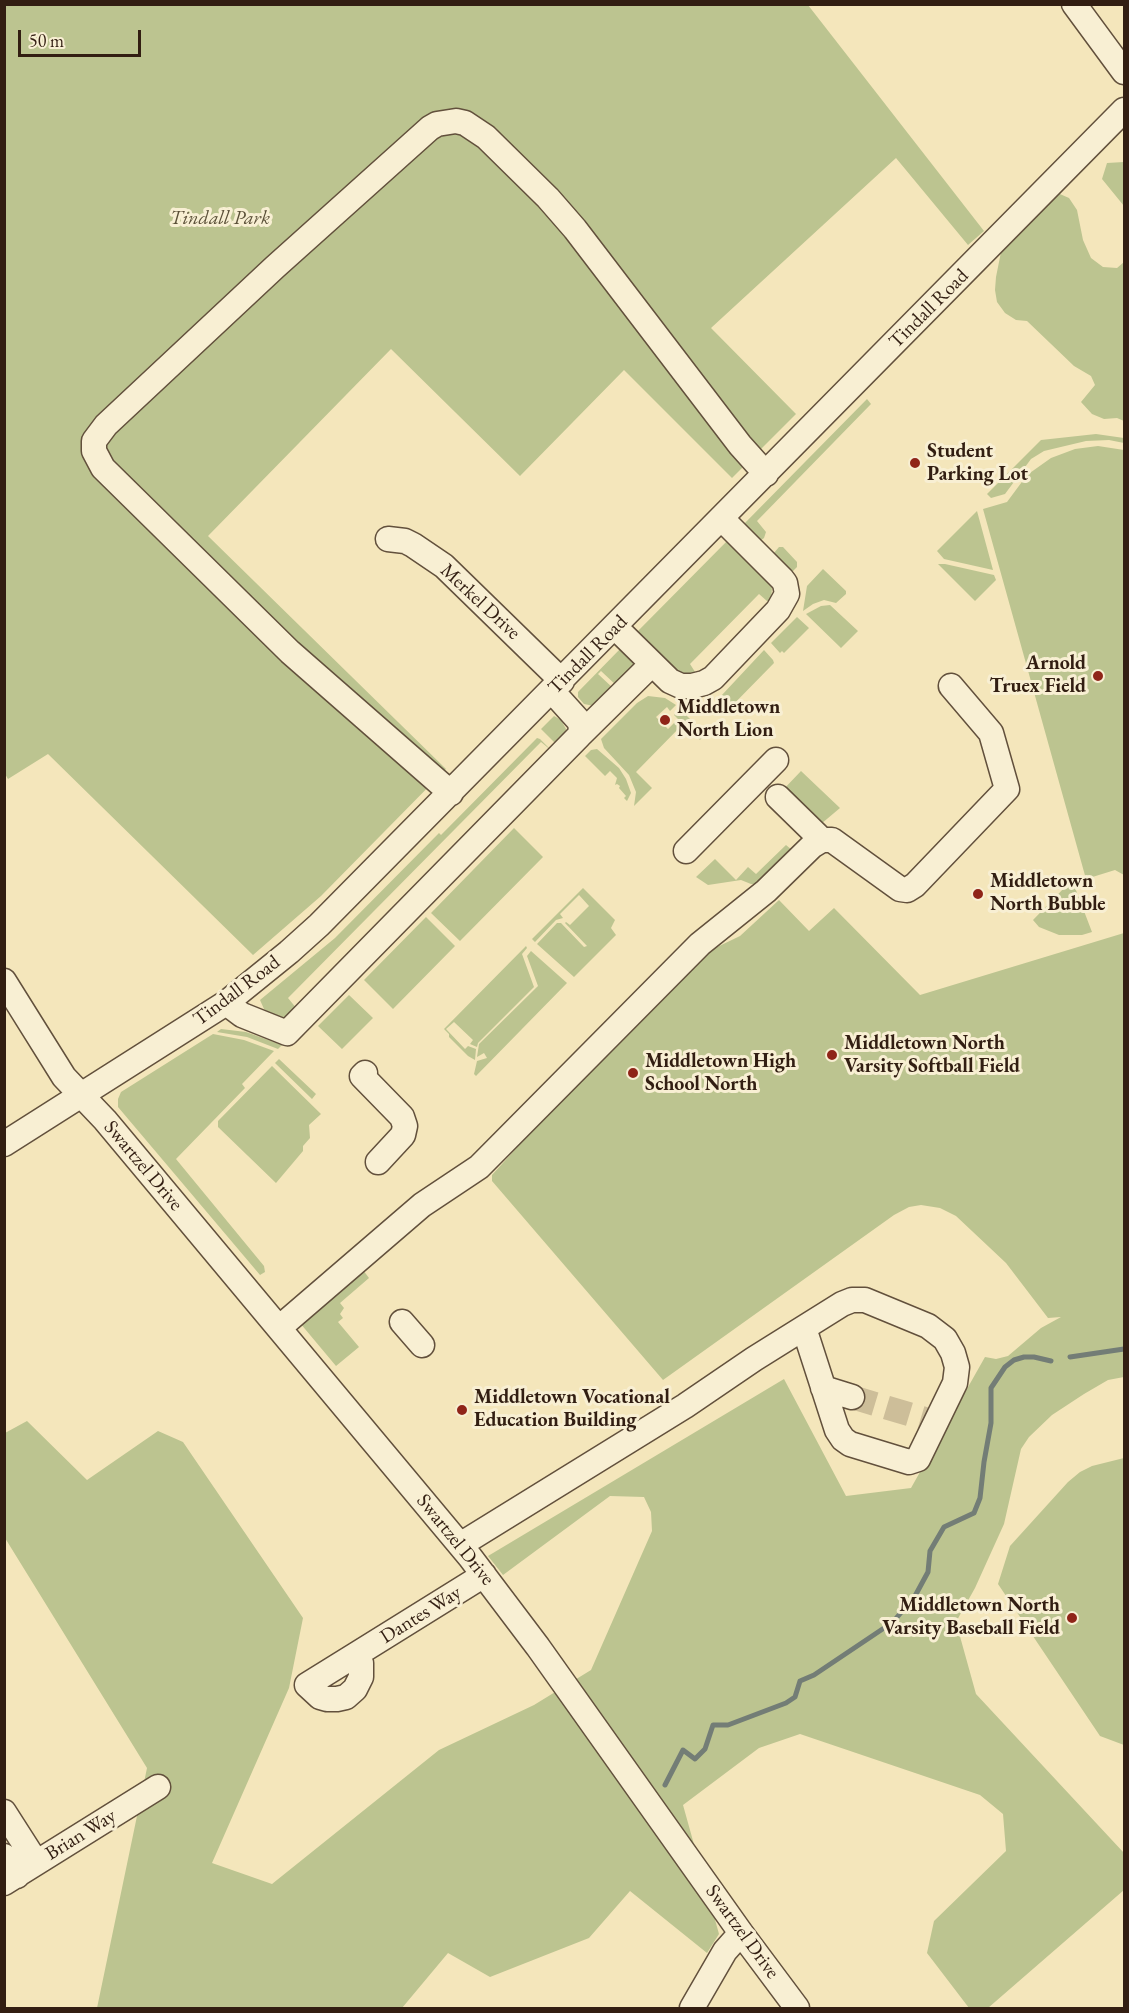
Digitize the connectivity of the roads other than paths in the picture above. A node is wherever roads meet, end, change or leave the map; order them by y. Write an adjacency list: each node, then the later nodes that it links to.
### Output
1 (1074, 4): 2 (street)
2 (1125, 72)
3 (1125, 110): 4 (street, Tindall Road)
4 (766, 474): 5 (street, Tindall Road); 14 (street)
5 (722, 519): 7 (street, Tindall Road); 8 (street)
6 (388, 539): 9 (street, Merkel Drive)
7 (615, 627): 8 (street); 9 (street, Tindall Road)
8 (652, 664): 11 (street)
9 (557, 686): 11 (street, Merkel Drive); 14 (street, Tindall Road)
10 (951, 686): 15 (street)
11 (579, 736): 18 (street)
12 (776, 760): 13 (street)
13 (769, 788): 15 (street); 16 (street)
14 (451, 793): 18 (street, Tindall Road)
15 (822, 840): 24 (street)
16 (686, 851)
17 (4, 981): 20 (street, Swartzel Drive)
18 (226, 1002): 20 (street, Tindall Road)
19 (365, 1073): 22 (street)
20 (81, 1095): 21 (street, Tindall Road); 24 (street, Swartzel Drive)
21 (4, 1144)
22 (378, 1162)
23 (402, 1322): 26 (street)
24 (279, 1328): 29 (street, Swartzel Drive)
25 (804, 1328): 27 (street); 27 (street); 29 (street)
26 (422, 1345)
27 (823, 1388): 28 (street)
28 (852, 1397)
29 (460, 1545): 30 (street, Swartzel Drive)
30 (484, 1575): 31 (street, Dantes Way); 35 (street, Swartzel Drive)
31 (357, 1654)
32 (158, 1787): 34 (street, Brian Way)
33 (4, 1812): 34 (street)
34 (15, 1869)
35 (741, 1933): 36 (street); 37 (street, Swartzel Drive)
36 (692, 2008)
37 (797, 2008)

